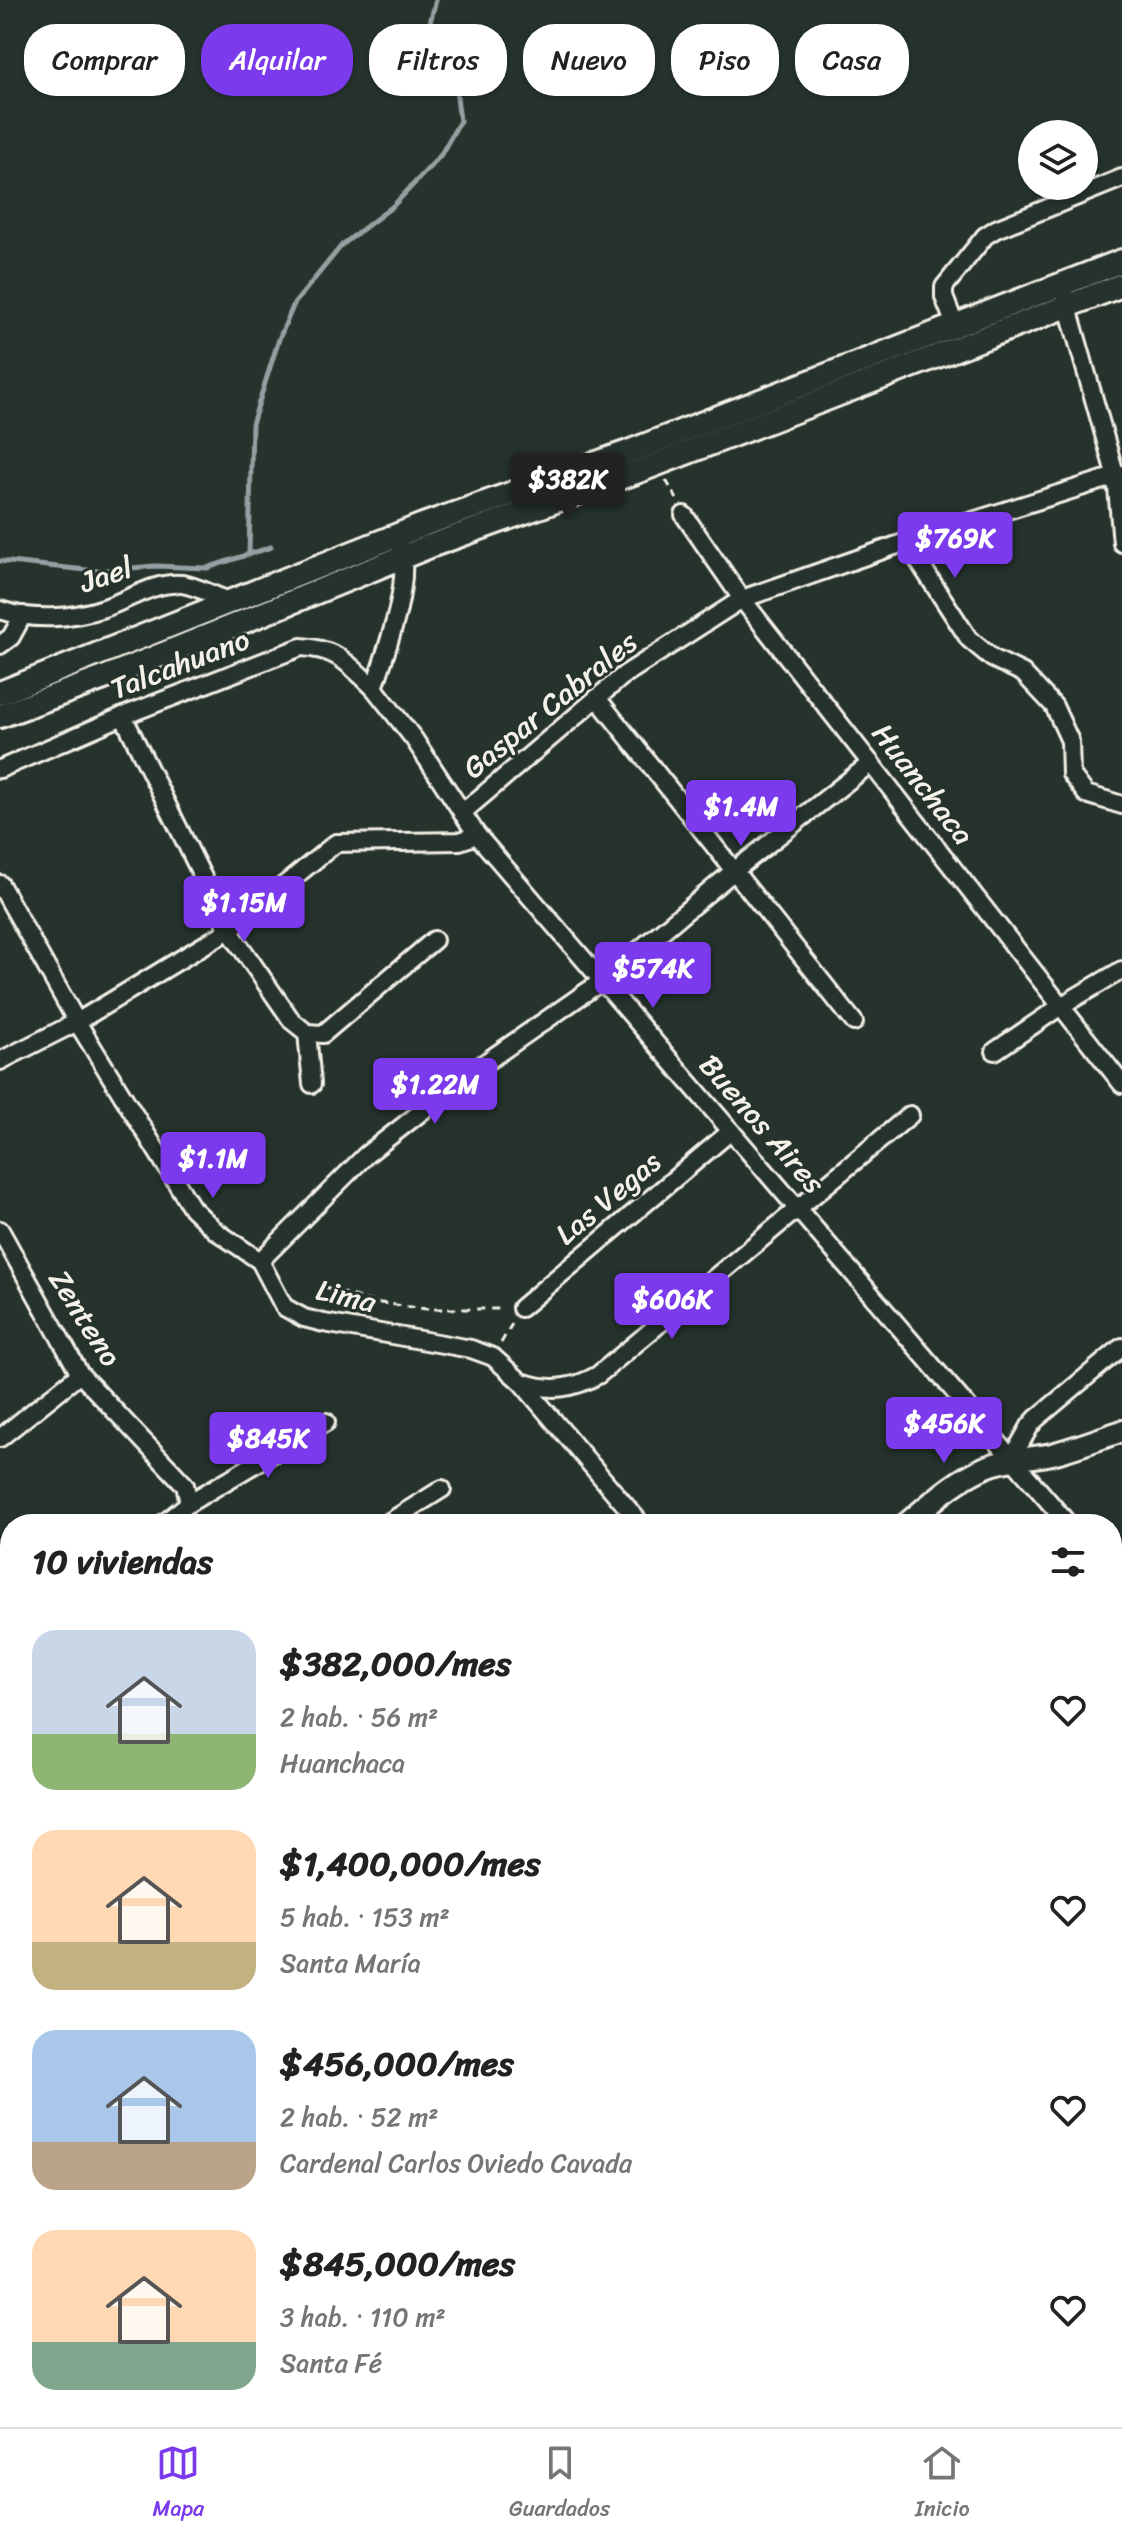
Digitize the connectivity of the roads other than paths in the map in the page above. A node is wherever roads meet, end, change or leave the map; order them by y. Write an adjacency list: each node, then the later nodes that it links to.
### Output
1 (1122, 178): 5 (street)
2 (1122, 261): 4 (main road)
3 (1122, 285): 4 (main road)
4 (1064, 294): 5 (main road); 6 (street); 10 (main road)
5 (955, 325): 10 (main road)
6 (1119, 476): 8 (street, Gaspar Cabrales); 9 (street)
7 (684, 515): 11 (street, Huanchaca)
8 (906, 542): 11 (street, Gaspar Cabrales); 23 (street)
9 (1122, 543)
10 (400, 546): 12 (main road); 16 (street); 19 (main road)
11 (742, 599): 18 (street, Gaspar Cabrales); 21 (street, Huanchaca)
12 (229, 601): 14 (street, Jael); 17 (main road)
13 (0, 610): 14 (street, Jael)
14 (23, 615): 15 (street)
15 (0, 645)
16 (374, 688): 20 (street, Talcahuano); 24 (street, Buenos Aires)
17 (0, 693)
18 (597, 698): 24 (street, Gaspar Cabrales); 26 (street)
19 (0, 716)
20 (123, 716): 22 (street, Talcahuano); 28 (street)
21 (871, 763): 26 (street); 32 (street, Huanchaca)
22 (0, 769)
23 (1122, 805)
24 (462, 813): 25 (street, Buenos Aires)
25 (477, 835): 28 (street); 31 (street, Buenos Aires)
26 (734, 871): 31 (street); 34 (street)
27 (0, 884): 33 (street, Lima)
28 (229, 930): 33 (street); 35 (street)
29 (434, 940): 35 (street)
30 (1122, 970): 32 (street)
31 (602, 981): 41 (street, Buenos Aires); 44 (street)
32 (1061, 1006): 36 (street); 39 (street, Huanchaca)
33 (77, 1022): 37 (street); 44 (street, Lima)
34 (854, 1022)
35 (307, 1033): 38 (street)
36 (995, 1051)
37 (0, 1061)
38 (312, 1084)
39 (1122, 1084)
40 (910, 1115): 42 (street)
41 (731, 1131): 42 (street, Buenos Aires); 45 (street, Las Vegas)
42 (798, 1208): 48 (street); 52 (street, Buenos Aires)
43 (1, 1236): 47 (street, Zenteno)
44 (260, 1261): 48 (street, Lima)
45 (521, 1308)
46 (1122, 1347): 52 (street)
47 (80, 1374): 51 (street); 54 (street, Zenteno)
48 (521, 1382): 57 (street, Lima)
49 (326, 1422): 54 (street)
50 (1122, 1431): 52 (street)
51 (0, 1438)
52 (1012, 1458): 58 (street); 59 (street, Buenos Aires)
53 (442, 1489): 56 (street)
54 (189, 1503): 55 (street)
55 (175, 1514)
56 (402, 1514)
57 (633, 1514)
58 (919, 1514)
59 (1060, 1514)

